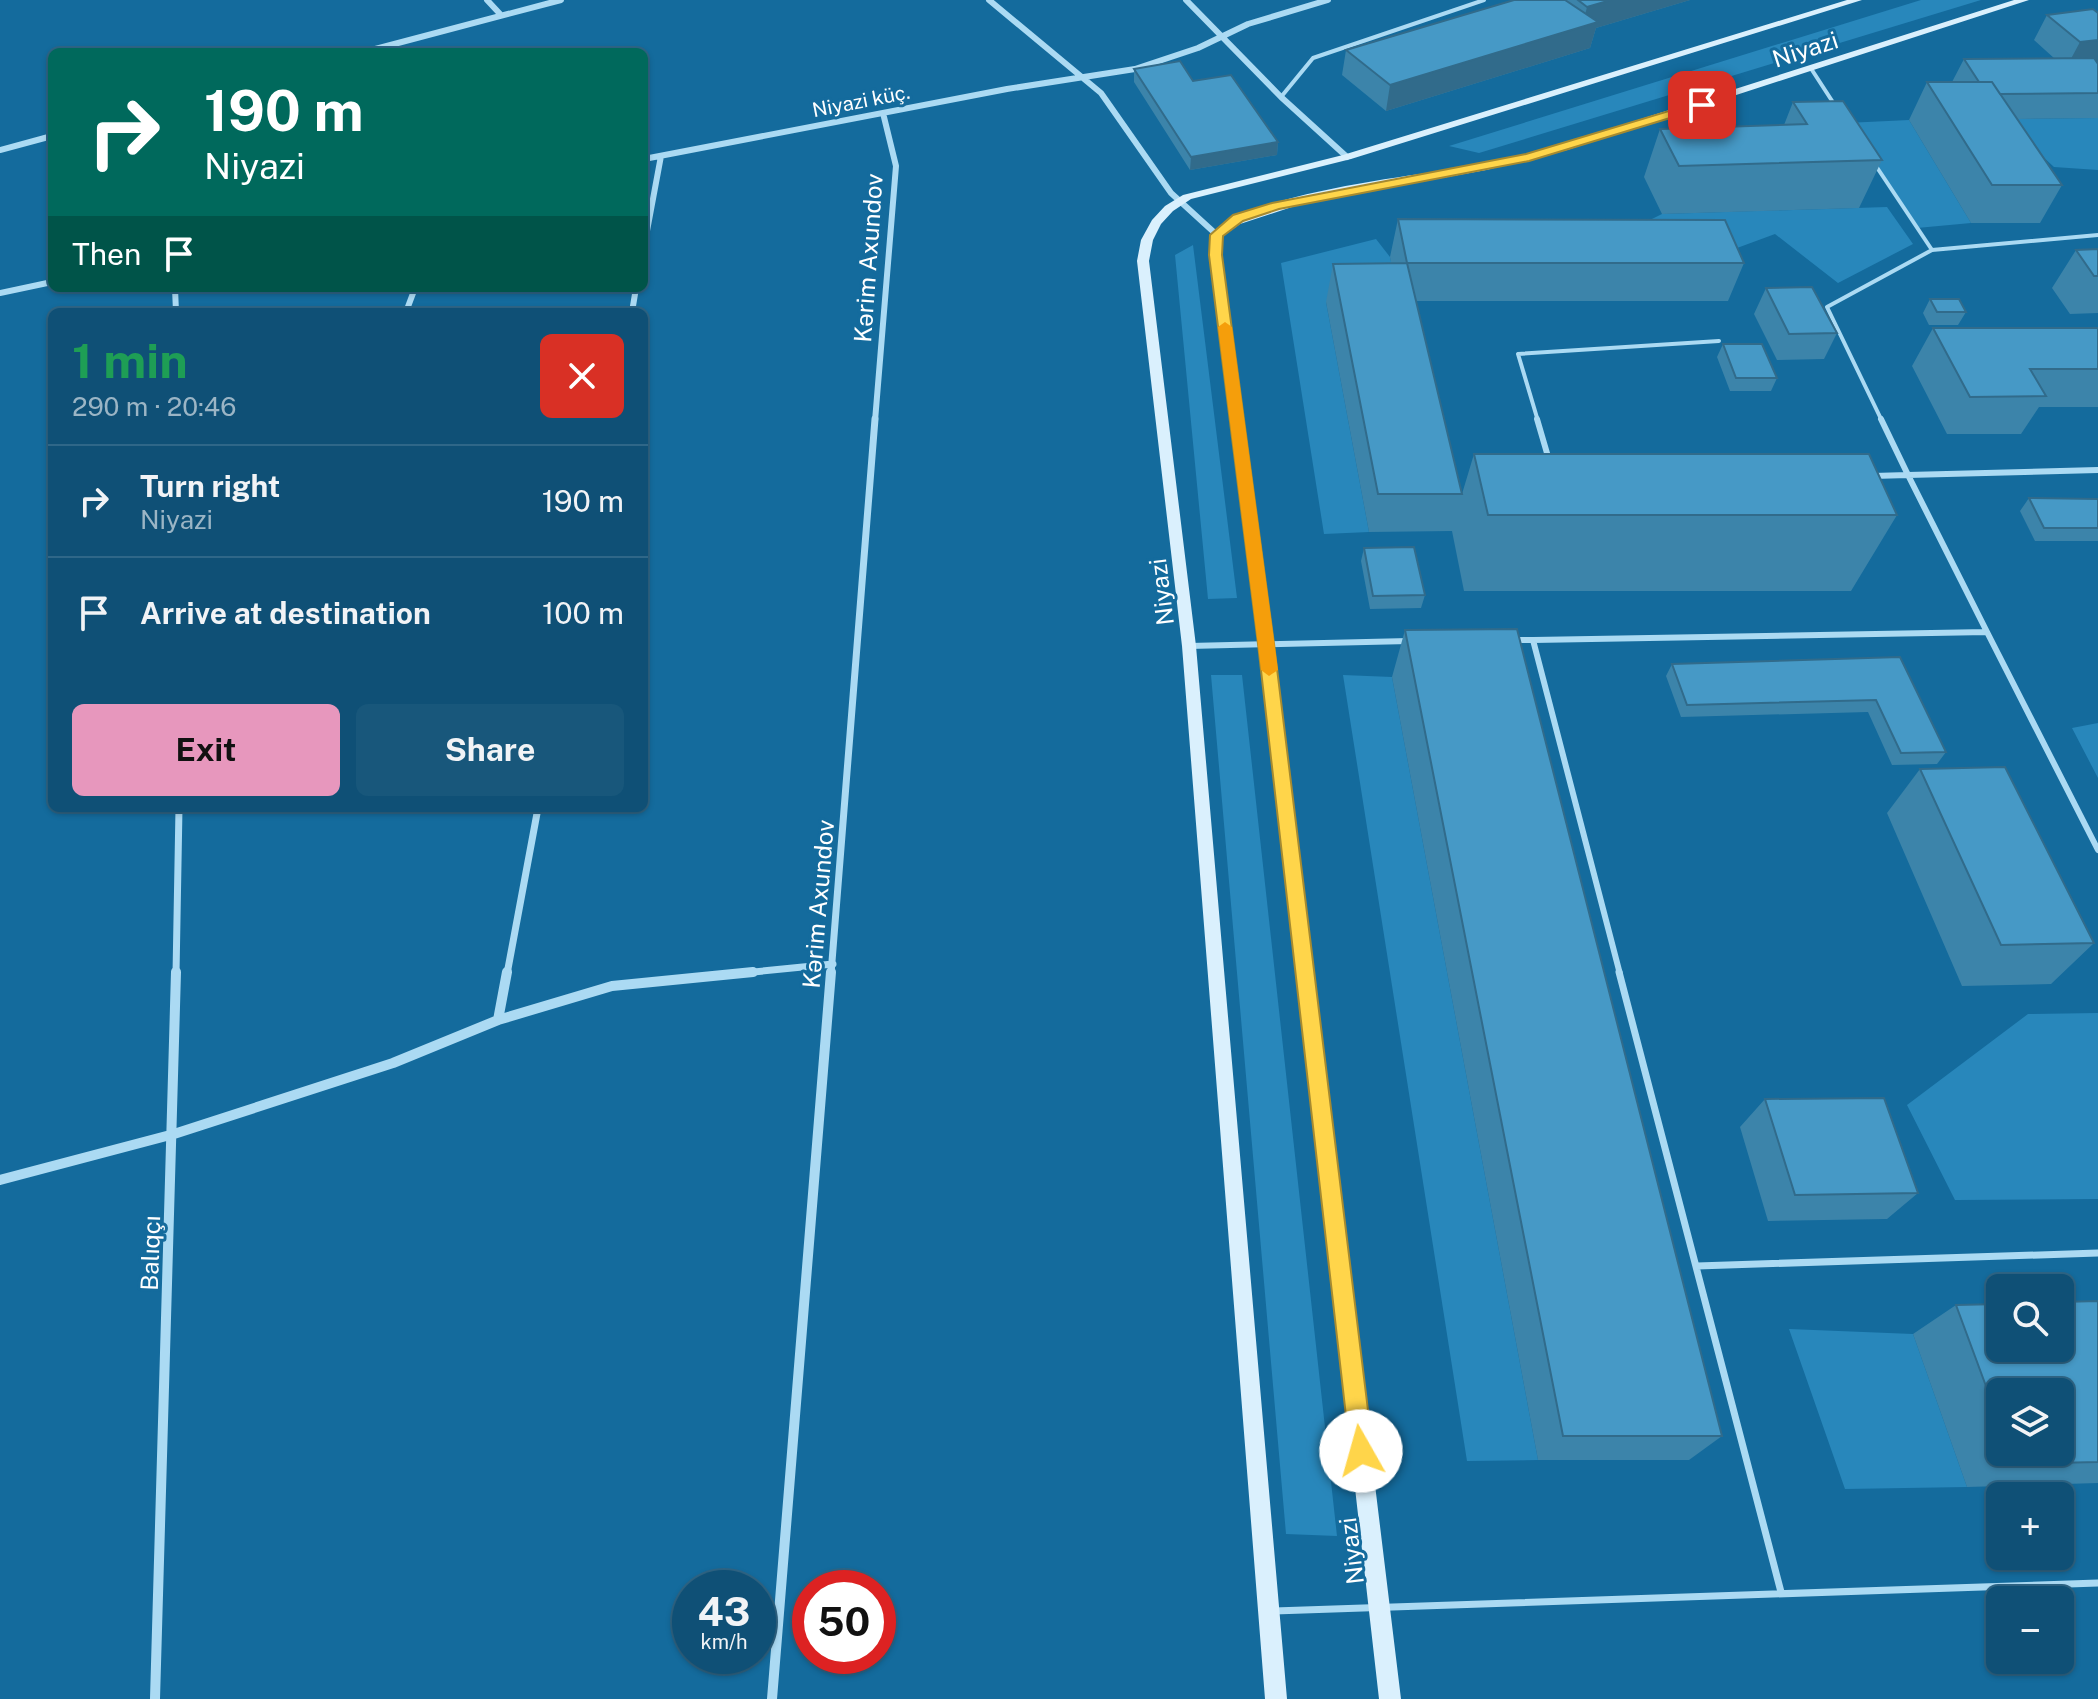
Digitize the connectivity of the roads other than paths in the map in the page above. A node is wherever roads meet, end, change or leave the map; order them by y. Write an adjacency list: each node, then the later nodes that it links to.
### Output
1 (487, 0): 9 (street)
2 (561, 0): 9 (street)
3 (989, 0): 13 (street)
4 (1186, 0): 10 (street)
5 (1328, 0): 10 (street, Niyazi küç.)
6 (1484, 0): 14 (lane)
7 (1857, 0): 20 (main road, Niyazi)
8 (2024, 0): 12 (main road, Niyazi)
9 (501, 15): 11 (street)
10 (1221, 37): 13 (street, Niyazi küç.); 14 (street)
11 (379, 48)
12 (1812, 70): 15 (lane); 25 (main road, Niyazi)
13 (1085, 78): 16 (street, Niyazi küç.); 23 (street)
14 (1281, 97): 20 (street)
15 (1838, 109)
16 (883, 113): 19 (street, Niyazi küç.); 44 (street, Kərim Axundov)
17 (48, 137): 18 (street)
18 (0, 150)
19 (661, 156): 21 (street, Niyazi küç.); 24 (street)
20 (1347, 157): 23 (main road, Niyazi)
21 (648, 158)
22 (1873, 162): 27 (lane)
23 (1176, 203): 25 (street); 40 (main road, Niyazi)
24 (648, 226)
25 (1217, 235): 39 (main road, Niyazi)
26 (2098, 235): 27 (lane)
27 (1932, 250): 33 (lane)
28 (48, 283): 29 (street)
29 (0, 293)
30 (1719, 341): 32 (lane)
31 (2098, 470): 33 (lane)
32 (1553, 471)
33 (1908, 475): 34 (lane); 35 (lane)
34 (1860, 476)
35 (1987, 632): 37 (lane); 43 (lane)
36 (1502, 640): 37 (lane)
37 (1533, 640): 49 (lane)
38 (1423, 641): 39 (lane)
39 (1266, 644): 40 (lane); 52 (main road, Niyazi)
40 (1189, 646): 53 (main road, Niyazi)
41 (179, 812): 46 (street, Balıqçı)
42 (537, 812): 45 (street)
43 (2098, 850)
44 (833, 964): 45 (street); 55 (street, Kərim Axundov)
45 (498, 1020): 46 (street)
46 (174, 1134): 47 (street); 54 (street, Balıqçı)
47 (0, 1180)
48 (2098, 1253): 49 (lane)
49 (1697, 1266): 51 (lane)
50 (2098, 1583): 51 (lane)
51 (1781, 1592): 52 (lane)
52 (1379, 1607): 53 (lane); 57 (main road, Niyazi)
53 (1269, 1611): 56 (main road, Niyazi)
54 (155, 1699)
55 (772, 1699)
56 (1276, 1699)
57 (1390, 1699)

